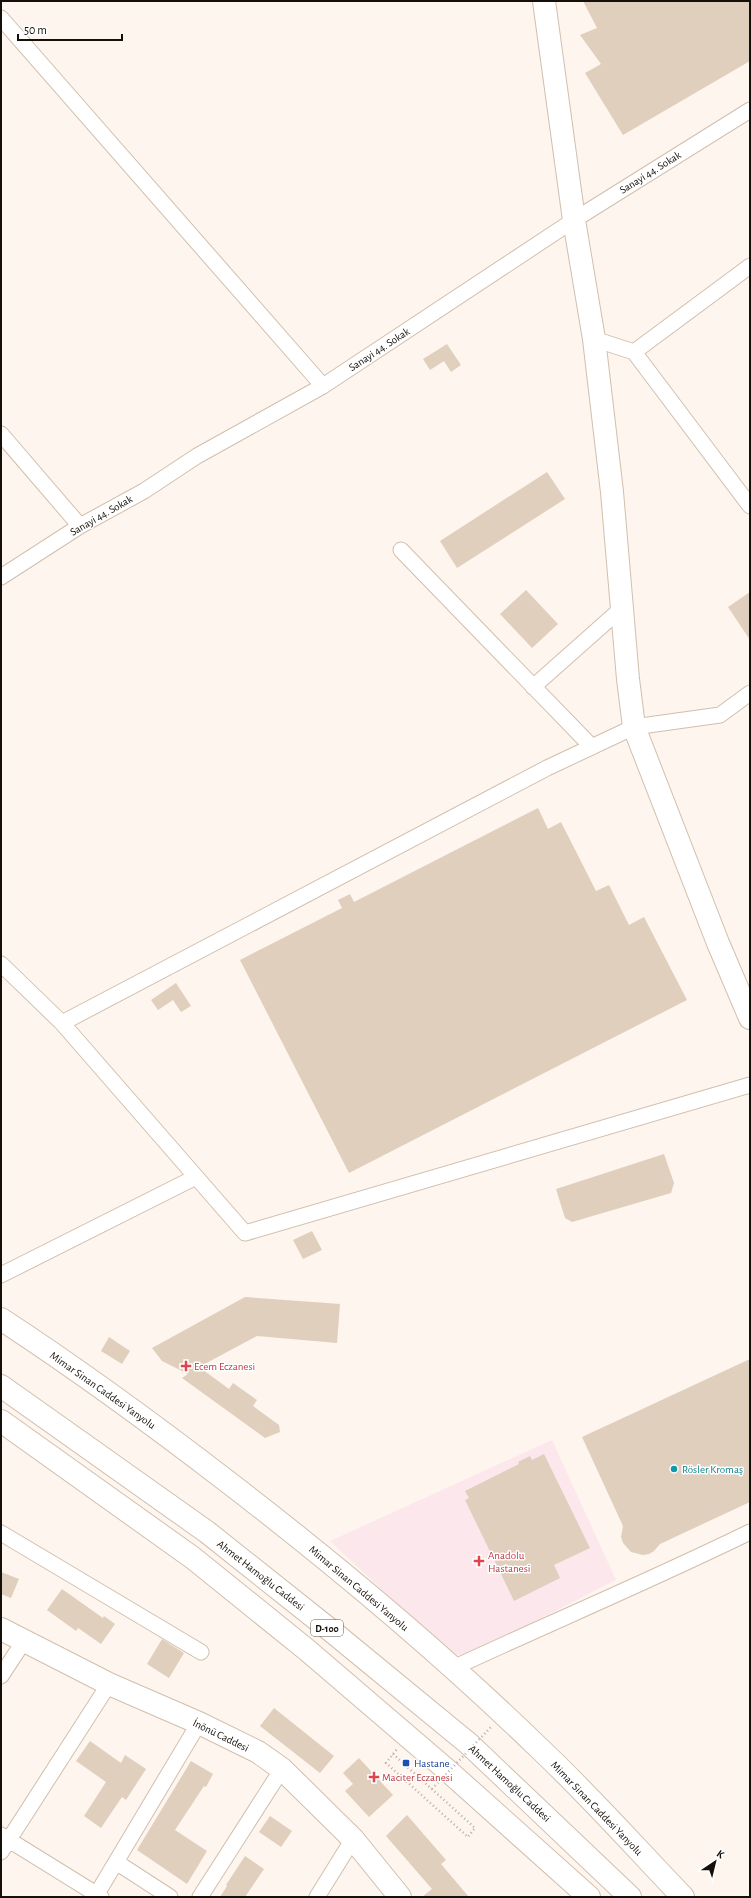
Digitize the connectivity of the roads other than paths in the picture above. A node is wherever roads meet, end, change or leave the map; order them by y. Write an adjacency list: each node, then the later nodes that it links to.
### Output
1 (544, 1): 4 (main road)
2 (1, 18): 8 (street)
3 (750, 110): 4 (street, Sanayi 44. Sokak)
4 (574, 220): 6 (main road); 8 (street, Sanayi 44. Sokak)
5 (750, 266): 7 (street)
6 (594, 339): 7 (street); 14 (main road)
7 (634, 352): 10 (street)
8 (323, 386): 11 (street, Sanayi 44. Sokak)
9 (1, 434): 11 (street)
10 (750, 506)
11 (80, 526): 13 (street, Sanayi 44. Sokak)
12 (401, 550): 15 (street)
13 (1, 577)
14 (622, 608): 15 (street); 17 (main road)
15 (533, 687): 18 (street)
16 (750, 694): 17 (street)
17 (634, 727): 18 (street); 20 (main road)
18 (592, 747): 21 (street)
19 (1, 964): 21 (street)
20 (750, 1018)
21 (62, 1023): 23 (street)
22 (750, 1085): 23 (street)
23 (196, 1177): 24 (street)
24 (1, 1275)
25 (1, 1319): 33 (main road, Mimar Sinan Caddesi Yanyolu)
26 (1, 1386): 47 (main road, Ahmet Hamoğlu Caddesi / D-100)
27 (1, 1421): 46 (main road, D-100)
28 (750, 1532): 33 (street)
29 (1, 1533): 32 (street)
30 (1, 1629): 31 (main road, İnönü Caddesi)
31 (24, 1641): 34 (street); 35 (main road, İnönü Caddesi)
32 (201, 1652)
33 (453, 1668): 48 (main road, Mimar Sinan Caddesi Yanyolu)
34 (1, 1676)
35 (109, 1684): 36 (main road, İnönü Caddesi); 39 (street)
36 (199, 1723): 37 (main road, İnönü Caddesi); 40 (street)
37 (282, 1769): 38 (main road, İnönü Caddesi); 43 (street)
38 (353, 1839): 44 (street); 45 (main road, İnönü Caddesi)
39 (4, 1843): 41 (street)
40 (116, 1862): 41 (street); 42 (street)
41 (98, 1896)
42 (170, 1897)
43 (200, 1897)
44 (317, 1897)
45 (400, 1897)
46 (589, 1897)
47 (630, 1897)
48 (683, 1897)

